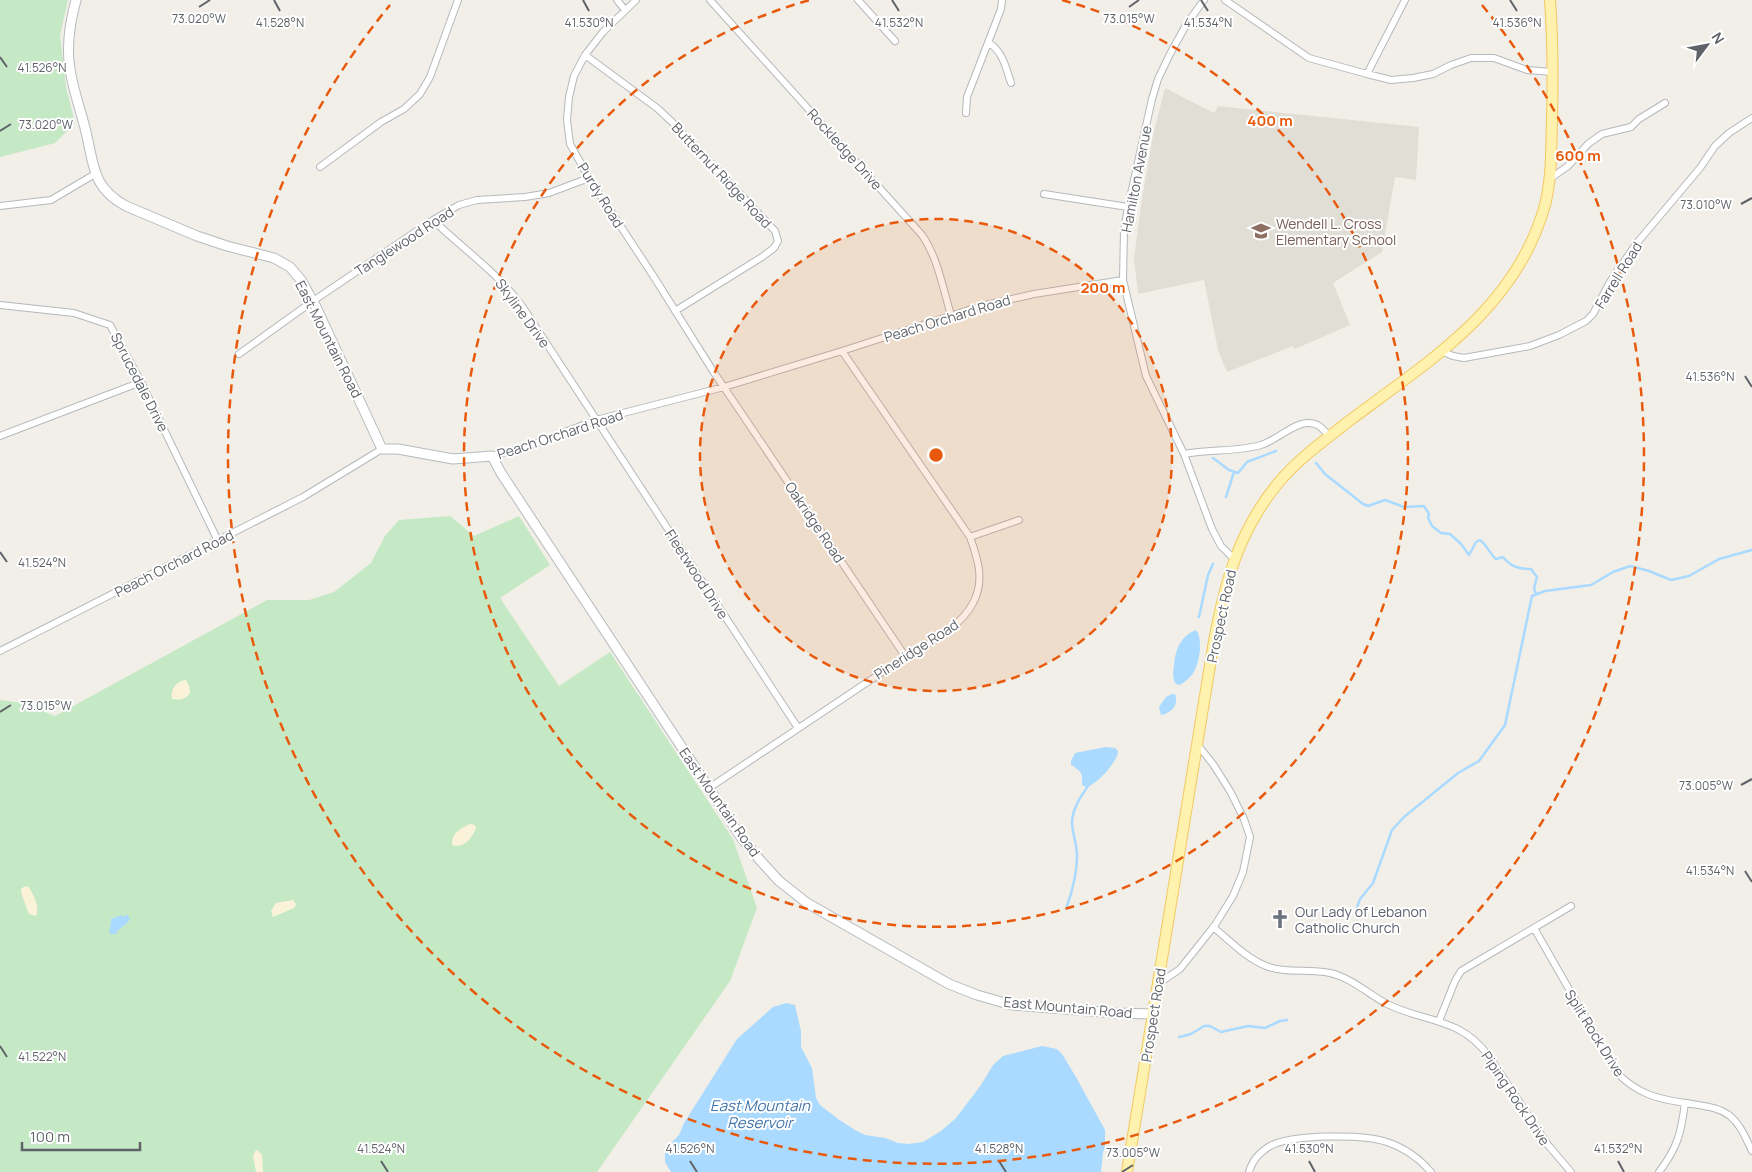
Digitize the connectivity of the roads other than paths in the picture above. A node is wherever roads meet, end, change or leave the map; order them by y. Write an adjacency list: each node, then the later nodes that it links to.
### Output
1 (76, 0): 23 (street, East Mountain Road)
2 (458, 0): 22 (street)
3 (617, 0): 12 (street)
4 (636, 0): 12 (street, Purdy Road)
5 (710, 0): 34 (street, Rockledge Drive)
6 (858, 0): 13 (street)
7 (1002, 0): 14 (street)
8 (1204, 0): 28 (street, Hamilton Avenue)
9 (1225, 0): 17 (street)
10 (1405, 0): 17 (street)
11 (1550, 0): 16 (main road, Prospect Road)
12 (626, 10): 15 (street, Purdy Road)
13 (895, 41)
14 (989, 43): 18 (street); 20 (street)
15 (585, 55): 24 (street, Purdy Road); 33 (street, Butternut Ridge Road)
16 (1552, 72): 17 (street); 25 (main road, Prospect Road)
17 (1367, 74)
18 (1010, 83)
19 (1665, 103): 25 (street)
20 (966, 113)
21 (1752, 118): 36 (street, Farrell Road)
22 (320, 167)
23 (95, 174): 27 (street); 31 (street, East Mountain Road)
24 (589, 178): 29 (street, Tanglewood Road); 33 (street, Purdy Road)
25 (1551, 178): 36 (main road, Prospect Road)
26 (1044, 194): 28 (street)
27 (0, 206)
28 (1128, 207): 30 (street, Hamilton Avenue)
29 (433, 220): 31 (street, Tanglewood Road); 40 (street, Skyline Drive)
30 (1123, 280): 34 (street, Peach Orchard Road); 44 (street, Hamilton Avenue)
31 (313, 301): 37 (street, Tanglewood Road); 43 (street, East Mountain Road)
32 (0, 305): 38 (street, Sprucedale Drive)
33 (675, 311): 39 (street, Purdy Road)
34 (951, 315): 35 (street, Peach Orchard Road)
35 (842, 351): 39 (street, Peach Orchard Road); 47 (street, Pineridge Road)
36 (1441, 351): 42 (main road, Prospect Road)
37 (239, 354)
38 (141, 382): 41 (street); 48 (street, Sprucedale Drive)
39 (724, 387): 40 (street, Peach Orchard Road); 51 (street, Oakridge Road)
40 (596, 420): 45 (street, Peach Orchard Road); 52 (street, Fleetwood Drive)
41 (0, 436)
42 (1329, 436): 44 (street); 49 (main road, Prospect Road)
43 (382, 449): 45 (street, Peach Orchard Road); 48 (street, Peach Orchard Road)
44 (1184, 454): 49 (street, Hamilton Avenue)
45 (492, 456): 54 (street, East Mountain Road)
46 (1019, 520): 47 (street)
47 (970, 537): 51 (street, Pineridge Road)
48 (218, 541): 50 (street, Peach Orchard Road)
49 (1234, 559): 53 (main road, Prospect Road)
50 (0, 651)
51 (905, 656): 52 (street, Pineridge Road)
52 (798, 728): 54 (street, Pineridge Road)
53 (1197, 744): 56 (street); 58 (main road, Prospect Road)
54 (709, 788): 59 (street, East Mountain Road)
55 (1571, 906): 57 (street)
56 (1213, 927): 58 (street); 60 (street, Piping Rock Drive)
57 (1534, 928): 60 (street); 61 (street, Split Rock Drive)
58 (1157, 984): 59 (main road, Prospect Road)
59 (1152, 1014): 63 (main road, Prospect Road)
60 (1439, 1021): 66 (street, Piping Rock Drive)
61 (1685, 1103): 62 (street, Split Rock Drive); 67 (street)
62 (1752, 1151)
63 (1127, 1172)
64 (1249, 1172): 65 (street)
65 (1431, 1172)
66 (1571, 1172)
67 (1659, 1172)

